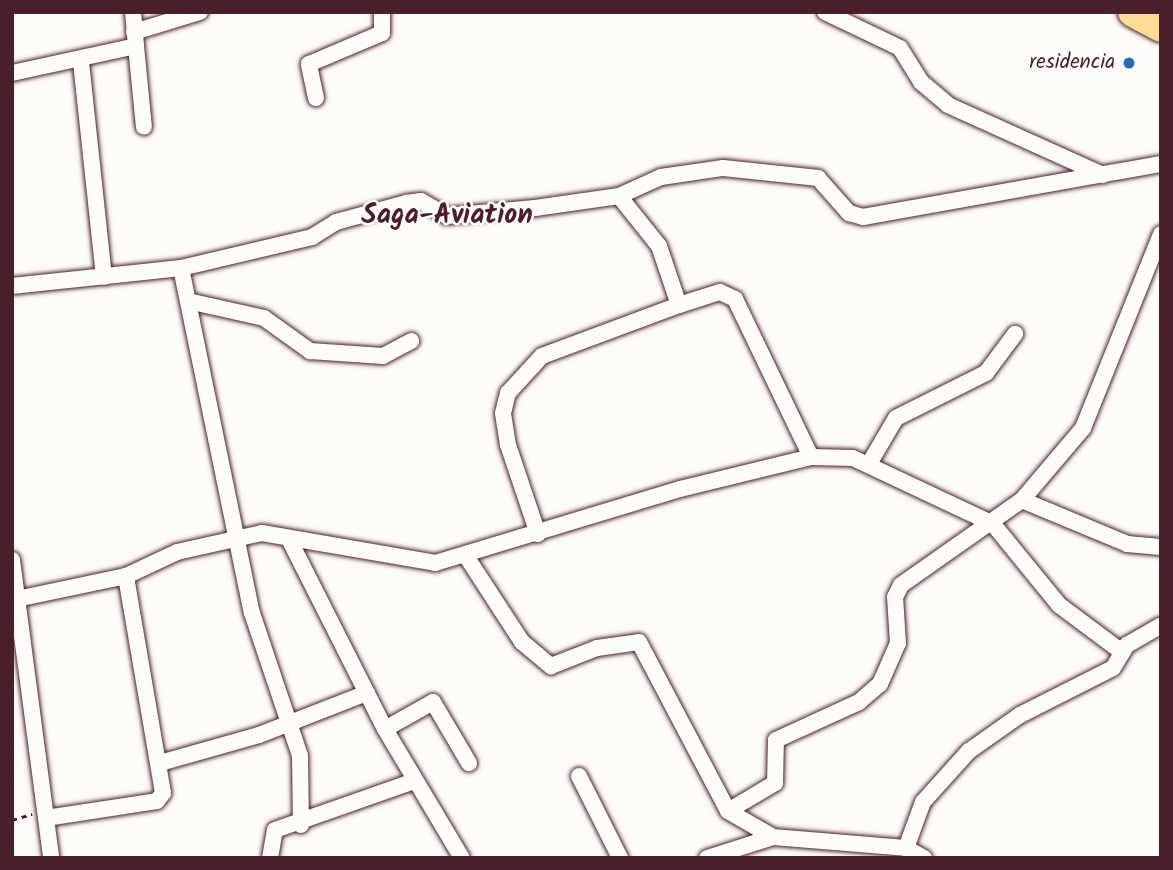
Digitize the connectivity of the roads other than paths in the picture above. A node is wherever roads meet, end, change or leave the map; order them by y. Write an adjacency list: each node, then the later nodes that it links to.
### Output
1 (133, 12): 7 (street)
2 (200, 12): 7 (street)
3 (382, 12): 10 (street)
4 (825, 12): 13 (street)
5 (1133, 12): 6 (highway)
6 (1161, 27)
7 (135, 39): 8 (street); 11 (street)
8 (81, 62): 9 (street); 17 (street)
9 (12, 73)
10 (316, 99)
11 (144, 127)
12 (1161, 164): 13 (street)
13 (1103, 174): 14 (street)
14 (619, 196): 16 (street); 20 (street)
15 (1161, 234): 25 (street)
16 (181, 268): 17 (street); 19 (street)
17 (104, 278): 18 (street)
18 (12, 286)
19 (188, 302): 22 (street); 28 (street)
20 (680, 305): 23 (street); 27 (street)
21 (1015, 334): 24 (street)
22 (411, 341)
23 (811, 457): 24 (street); 27 (street)
24 (869, 464): 26 (street)
25 (1022, 500): 26 (street); 30 (street)
26 (993, 524): 36 (street); 44 (street)
27 (538, 534): 31 (street)
28 (236, 536): 29 (street); 33 (street); 38 (street)
29 (289, 539): 31 (street); 37 (street)
30 (1161, 547)
31 (466, 556): 44 (street)
32 (12, 560): 34 (street)
33 (126, 576): 34 (street); 40 (street)
34 (15, 599): 45 (street)
35 (1161, 625): 36 (street)
36 (1122, 652): 48 (street)
37 (368, 693): 38 (street); 39 (street)
38 (286, 723): 40 (street); 46 (street)
39 (384, 729): 41 (street); 43 (street)
40 (160, 763): 45 (street)
41 (469, 763)
42 (579, 775): 54 (street)
43 (414, 781): 46 (street); 53 (street)
44 (728, 811): 47 (street)
45 (46, 814): 51 (street)
46 (302, 825): 52 (street)
47 (773, 837): 49 (street); 50 (street)
48 (906, 848): 49 (street); 56 (street)
49 (880, 851)
50 (739, 854): 55 (street)
51 (51, 858)
52 (270, 858)
53 (462, 858)
54 (620, 858)
55 (707, 858)
56 (924, 858)

